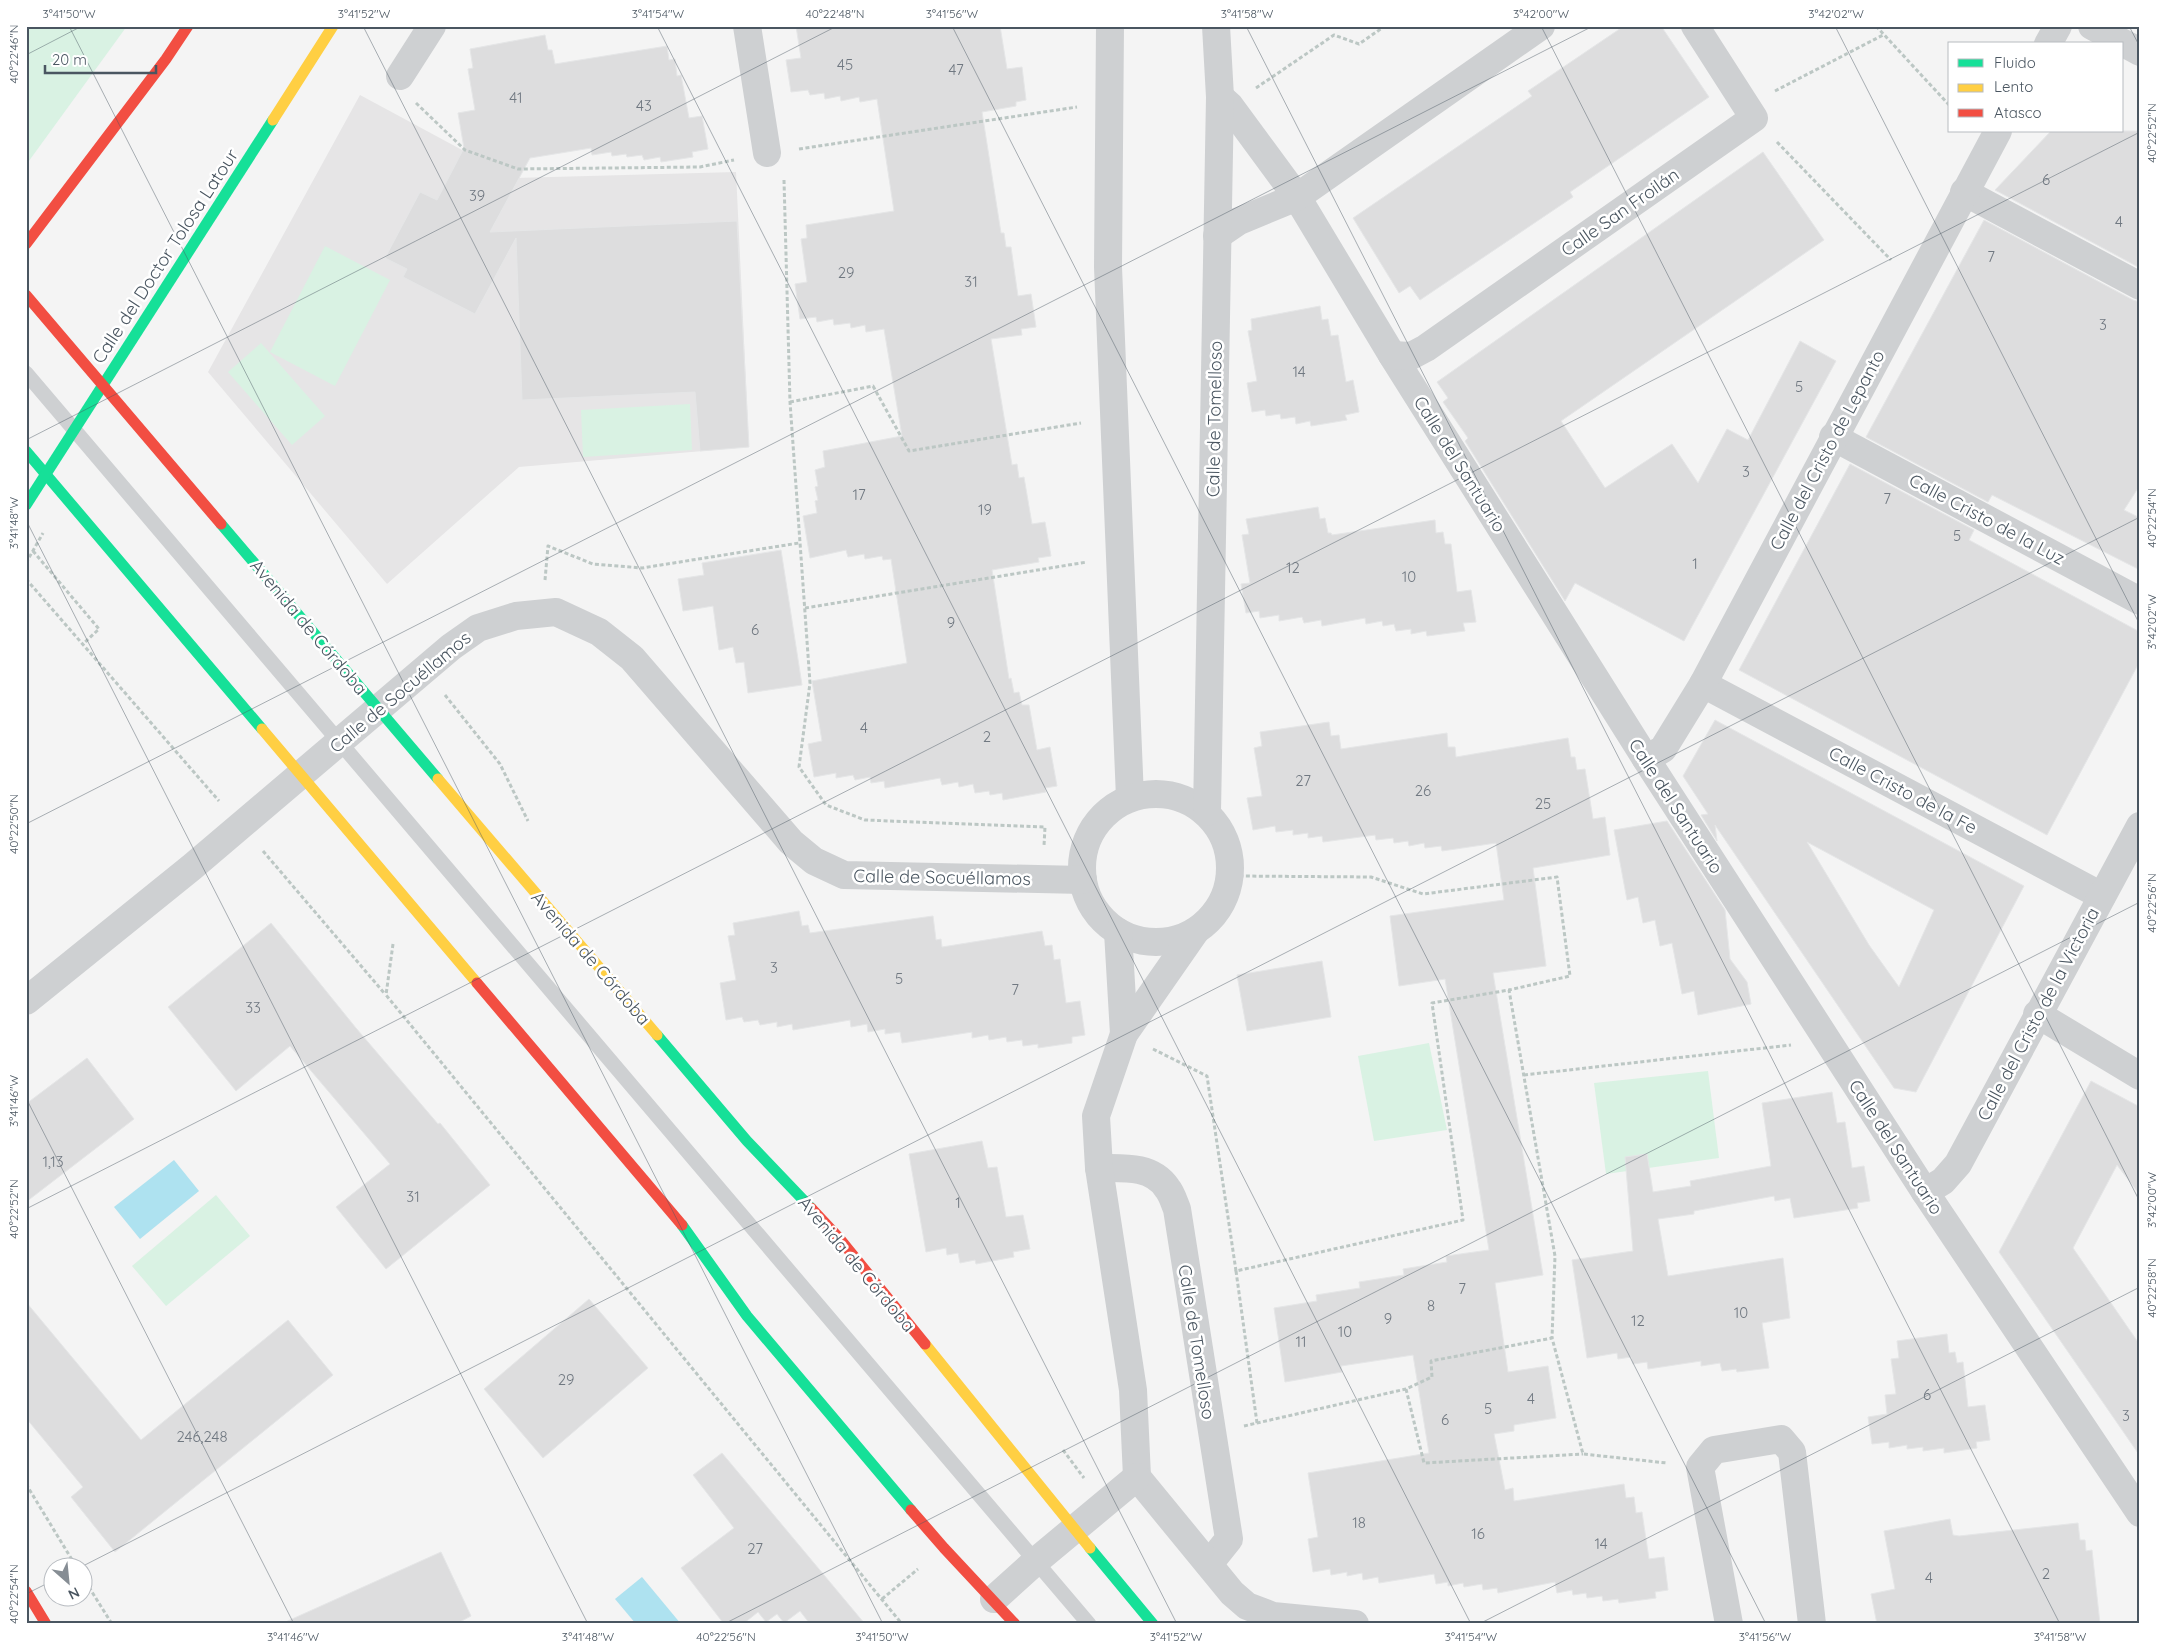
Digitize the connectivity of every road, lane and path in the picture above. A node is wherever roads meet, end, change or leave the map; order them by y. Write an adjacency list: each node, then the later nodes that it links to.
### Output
1 (188, 26): 28 (main road)
2 (333, 26): 38 (main road, Calle del Doctor Tolosa Latour)
3 (432, 26): 18 (street)
4 (747, 26): 24 (street)
5 (1110, 26): 20 (street)
6 (1216, 26): 19 (street, Calle de Tomelloso)
7 (1385, 26): 19 (path)
8 (1541, 26): 26 (street)
9 (1695, 26): 22 (street)
10 (1876, 26): 13 (path)
11 (2058, 26): 14 (street)
12 (2092, 26): 15 (street)
13 (1883, 35): 21 (path); 22 (path)
14 (2049, 42)
15 (2122, 42)
16 (2124, 43): 17 (street)
17 (2140, 52)
18 (400, 76): 24 (path)
19 (1225, 101): 26 (street, Calle del Santuario); 27 (street, Calle de Tomelloso)
20 (1110, 102): 24 (path); 35 (street)
21 (1948, 104)
22 (1750, 112): 29 (path); 32 (street, Calle San Froilán)
23 (1997, 132): 25 (street, Calle del Cristo de Lepanto)
24 (767, 154): 34 (path)
25 (1964, 192): 29 (street, Calle del Cristo de Lepanto); 30 (street)
26 (1297, 197): 27 (street); 32 (street, Calle del Santuario)
27 (1217, 236): 52 (street, Calle de Tomelloso)
28 (26, 244)
29 (1914, 285): 36 (street, Calle del Cristo de Lepanto)
30 (2140, 286)
31 (26, 295): 85 (main road, Avenida de Córdoba)
32 (1392, 355): 49 (street, Calle del Santuario)
33 (26, 373): 87 (lane)
34 (790, 402): 35 (path); 39 (path)
35 (1114, 417): 41 (street)
36 (1833, 437): 44 (street, Calle Cristo de la Luz); 47 (street, Calle del Cristo de Lepanto)
37 (26, 452): 93 (main road)
38 (26, 505)
39 (799, 543): 43 (path); 45 (path)
40 (33, 551): 46 (path)
41 (1120, 556): 45 (path); 50 (street)
42 (26, 578): 46 (path)
43 (544, 586)
44 (2140, 602)
45 (804, 608): 56 (path)
46 (83, 644): 51 (path)
47 (1703, 684): 49 (street, Calle del Cristo de Lepanto); 59 (street, Calle Cristo de la Fe)
48 (441, 690): 53 (path)
49 (1646, 760): 68 (street, Calle del Santuario)
50 (1130, 798): 52 (street); 57 (street)
51 (219, 802)
52 (1207, 812): 58 (street)
53 (528, 821)
54 (2140, 826): 59 (street, Calle del Cristo de la Victoria)
55 (272, 861): 64 (path)
56 (1043, 879): 57 (street, Calle de Socuéllamos); 65 (street, Calle de Socuéllamos)
57 (1083, 880): 60 (street)
58 (1230, 883): 61 (street); 63 (path)
59 (2102, 896): 66 (street, Calle del Cristo de la Victoria)
60 (1118, 932): 61 (street); 67 (street)
61 (1195, 932): 67 (street)
62 (393, 944): 64 (path)
63 (1509, 990): 69 (path); 73 (path)
64 (386, 995): 92 (path)
65 (26, 1001)
66 (2037, 1014): 70 (street); 72 (street, Calle del Cristo de la Victoria)
67 (1124, 1034): 71 (street); 73 (path)
68 (1827, 1040): 69 (path); 72 (street, Calle del Santuario)
69 (1524, 1075): 74 (path)
70 (2140, 1076)
71 (1099, 1168): 77 (street, Calle de Tomelloso); 81 (street)
72 (1925, 1192): 84 (street, Calle del Santuario)
73 (1236, 1271): 76 (path)
74 (1552, 1338): 75 (path); 79 (path)
75 (1406, 1389): 76 (path); 79 (path)
76 (1257, 1423): 77 (path)
77 (1212, 1433): 88 (street, Calle de Tomelloso)
78 (1063, 1450): 83 (path)
79 (1582, 1454): 80 (path)
80 (1700, 1467): 101 (street); 102 (street)
81 (1137, 1477): 85 (street); 88 (street)
82 (26, 1484): 86 (path)
83 (1089, 1484)
84 (2140, 1512)
85 (1074, 1529): 87 (street); 99 (main road, Avenida de Córdoba)
86 (71, 1558)
87 (1036, 1561): 93 (street); 98 (lane)
88 (1209, 1564): 100 (street)
89 (919, 1568): 92 (path)
90 (26, 1590): 94 (main road)
91 (92, 1592): 95 (path)
92 (882, 1599): 96 (path)
93 (994, 1599): 97 (main road)
94 (46, 1624)
95 (112, 1624)
96 (902, 1624)
97 (1016, 1624)
98 (1089, 1624)
99 (1153, 1624)
100 (1355, 1624)
101 (1729, 1624)
102 (1812, 1624)

